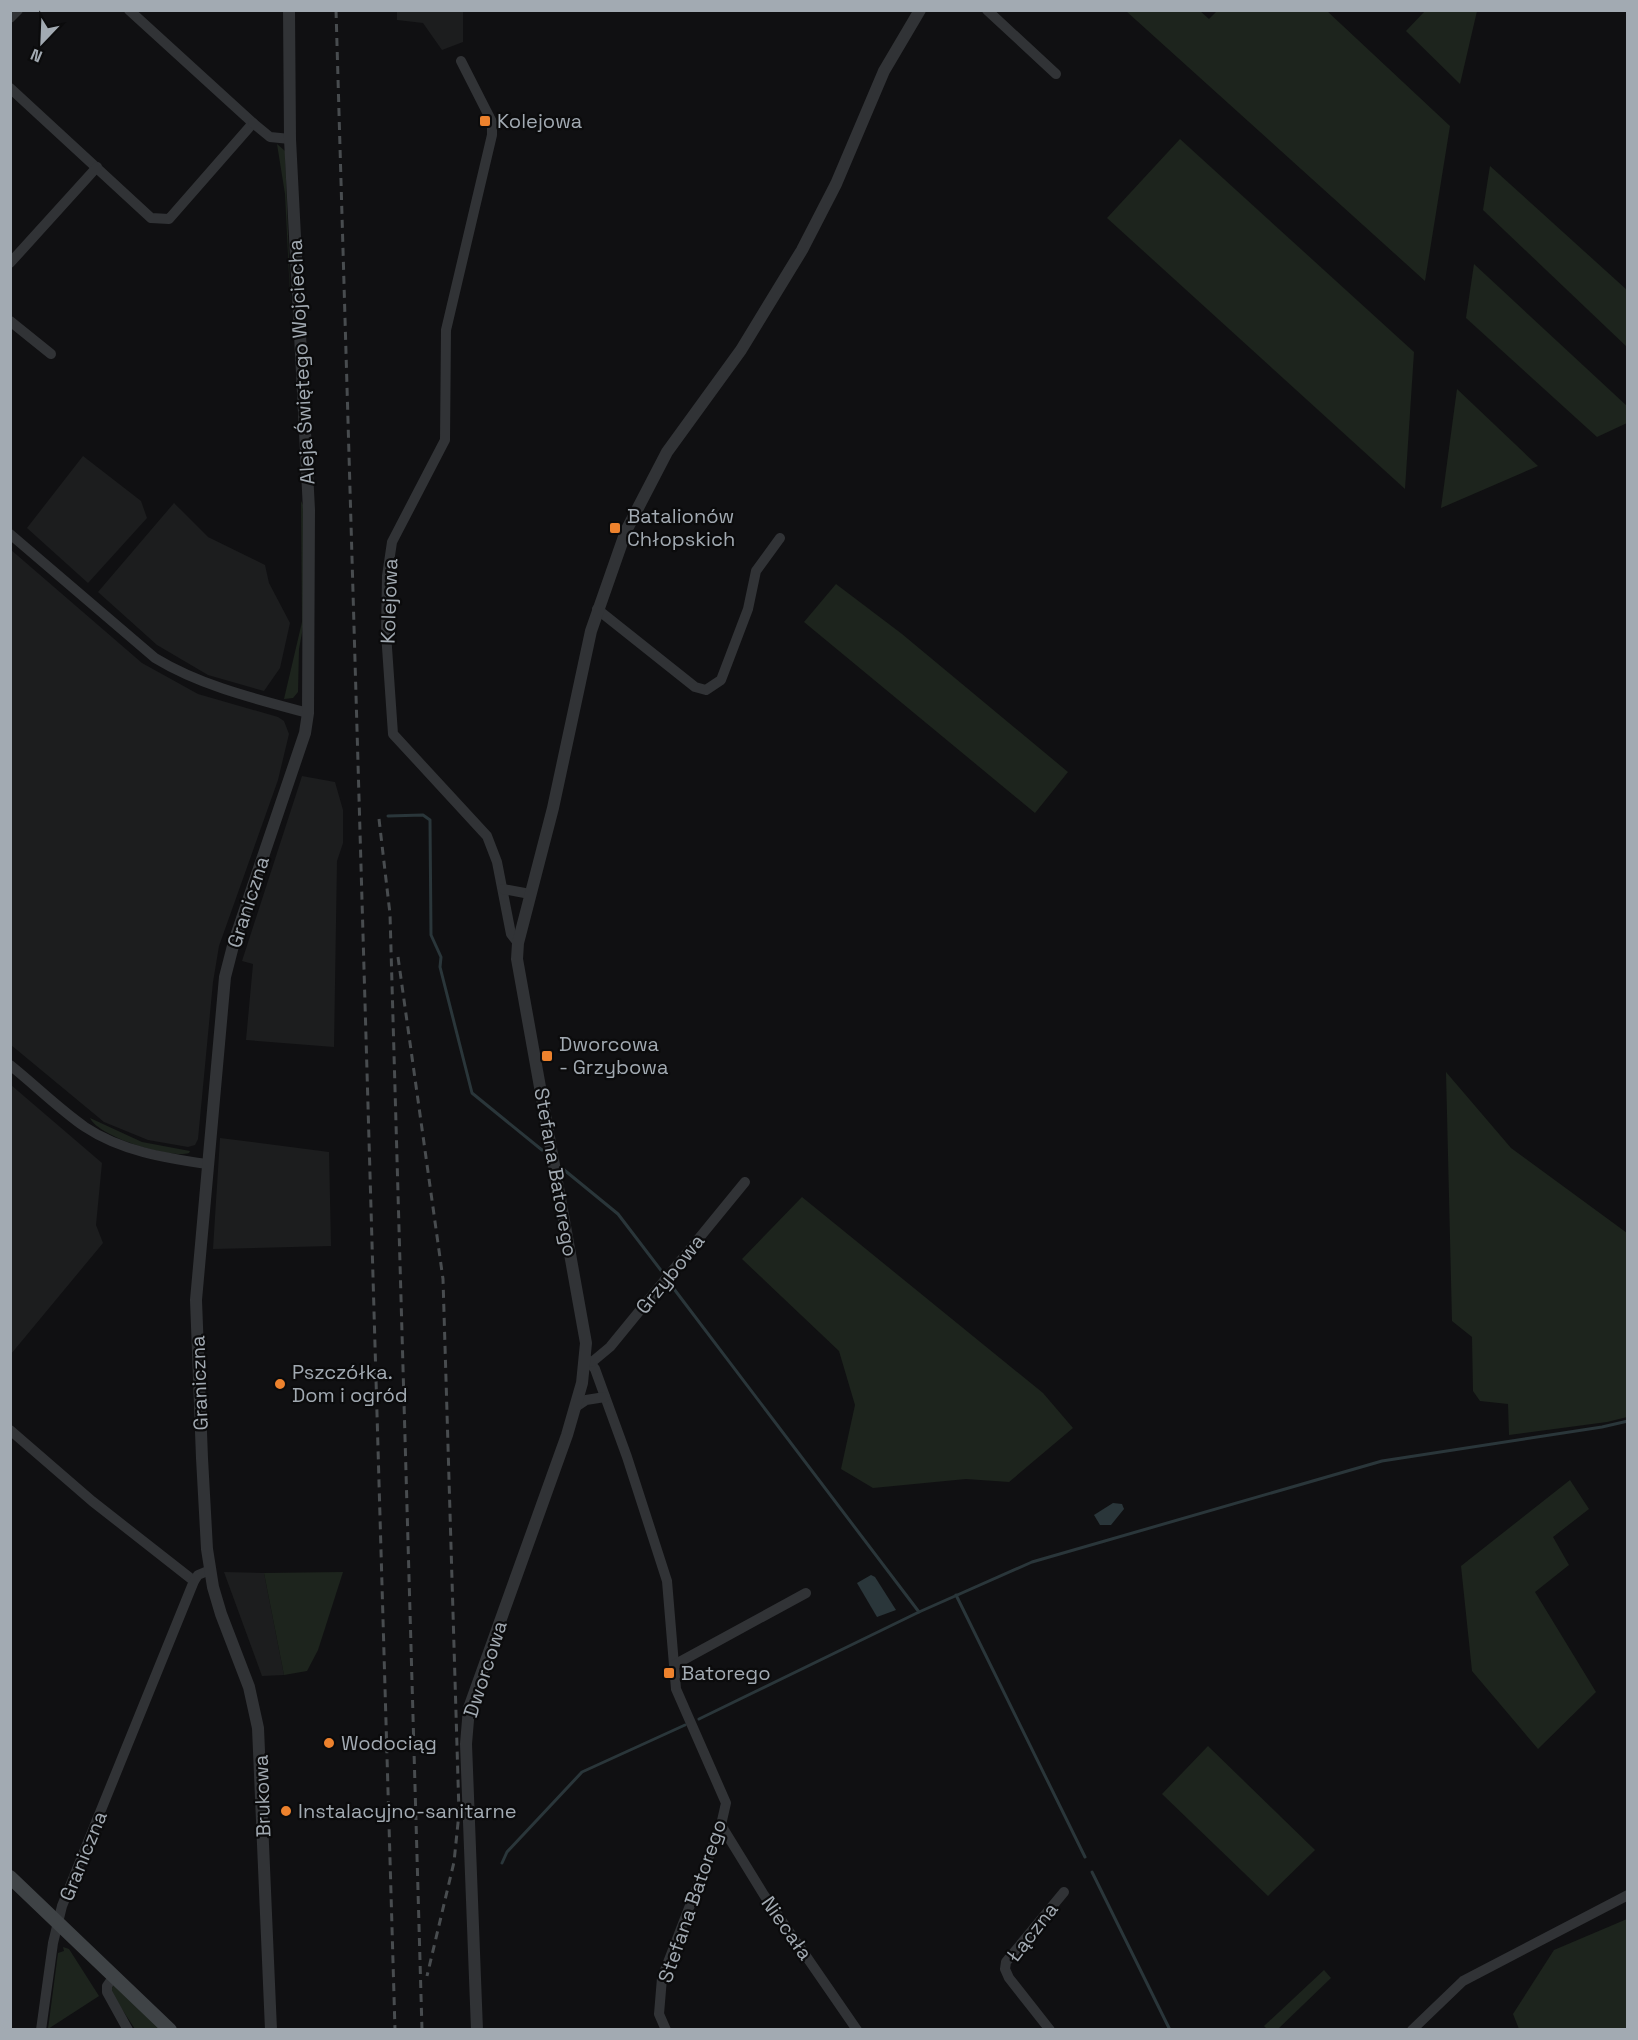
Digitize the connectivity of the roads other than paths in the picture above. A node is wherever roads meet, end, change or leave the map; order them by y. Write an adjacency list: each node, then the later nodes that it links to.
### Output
1 (18, 10): 6 (street)
2 (129, 10): 10 (street)
3 (289, 10): 11 (street, Aleja Świętego Wojciecha)
4 (920, 10): 18 (street)
5 (987, 10): 8 (street)
6 (10, 18)
7 (461, 61): 20 (street, Kolejowa)
8 (1056, 74)
9 (10, 88): 12 (street)
10 (253, 123): 11 (street); 12 (street)
11 (290, 139): 19 (street, Aleja Świętego Wojciecha)
12 (97, 167): 13 (street)
13 (10, 263)
14 (10, 321): 15 (street)
15 (51, 354)
16 (10, 534): 19 (street)
17 (780, 538): 18 (street)
18 (597, 609): 22 (street)
19 (308, 713): 25 (street, Graniczna)
20 (393, 734): 21 (street, Stefana Batorego)
21 (503, 889): 22 (street); 23 (street, Stefana Batorego)
22 (530, 894): 23 (street)
23 (518, 943): 27 (street, Stefana Batorego)
24 (10, 1065): 25 (street)
25 (207, 1164): 31 (street, Graniczna)
26 (745, 1182): 27 (street, Grzybowa)
27 (589, 1360): 28 (street, Stefana Batorego); 29 (street, Dworcowa)
28 (605, 1397): 29 (street); 34 (street, Stefana Batorego)
29 (577, 1406): 45 (street, Dworcowa)
30 (10, 1430): 32 (street)
31 (210, 1570): 32 (street); 44 (street, Brukowa)
32 (194, 1581): 39 (street, Graniczna)
33 (806, 1593): 34 (street)
34 (674, 1665): 35 (street, Stefana Batorego)
35 (721, 1825): 46 (street, Stefana Batorego); 47 (street, Niecała)
36 (10, 1877): 39 (main road)
37 (1064, 1892): 48 (street, Łączna)
38 (1628, 1895): 49 (street)
39 (57, 1922): 40 (main road); 41 (street, Graniczna)
40 (114, 1976): 42 (street); 43 (main road)
41 (41, 2030)
42 (128, 2030)
43 (170, 2030)
44 (271, 2030)
45 (477, 2030)
46 (666, 2030)
47 (857, 2030)
48 (1050, 2030)
49 (1412, 2030)

